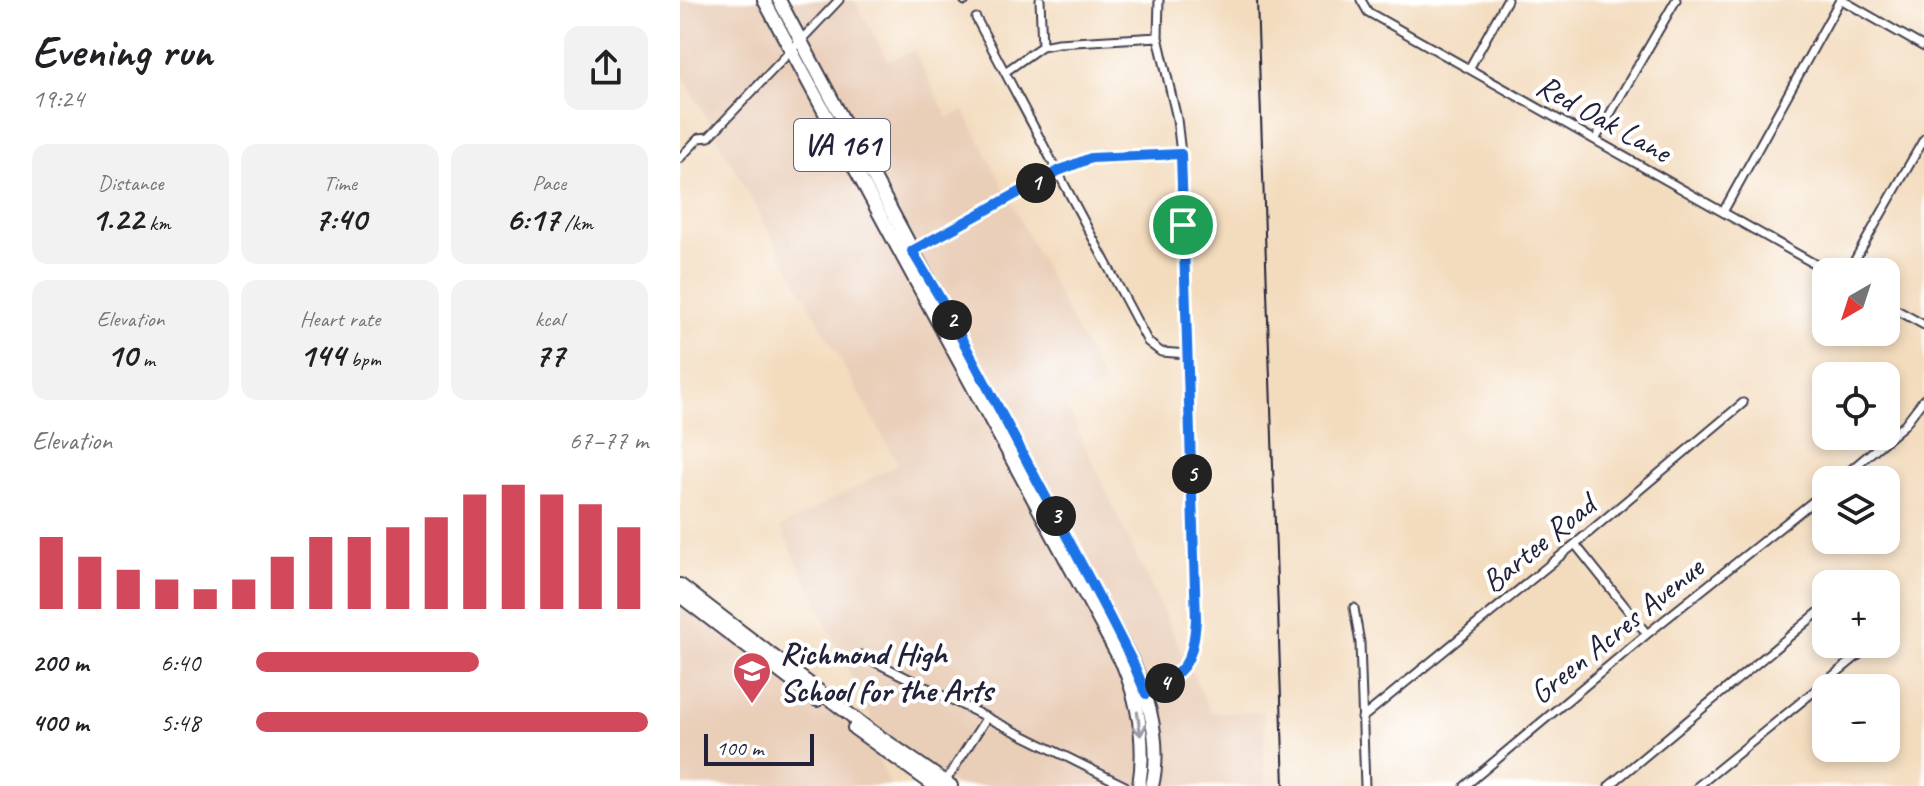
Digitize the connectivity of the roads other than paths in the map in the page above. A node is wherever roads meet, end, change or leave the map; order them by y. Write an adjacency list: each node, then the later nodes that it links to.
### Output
1 (764, 0): 15 (main road, VA 161)
2 (779, 0): 12 (main road, VA 161)
3 (839, 0): 12 (street)
4 (1040, 0): 13 (street)
5 (1159, 0): 11 (street)
6 (1361, 0): 16 (street, Red Oak Lane)
7 (1507, 0): 16 (street)
8 (1676, 0): 19 (street)
9 (1841, 0): 14 (street); 23 (street)
10 (976, 18): 17 (street)
11 (1158, 37): 13 (street); 20 (street)
12 (800, 41): 15 (street); 24 (main road, VA 161)
13 (1042, 46): 17 (street)
14 (1924, 47)
15 (791, 52): 21 (street); 24 (main road, VA 161)
16 (1469, 69): 19 (street, Red Oak Lane)
17 (1005, 72): 22 (street)
18 (1924, 139): 25 (street)
19 (1595, 140): 23 (street, Red Oak Lane)
20 (1181, 154): 22 (street); 29 (street)
21 (680, 158)
22 (1058, 171): 24 (street); 29 (street)
23 (1723, 212): 26 (street, Red Oak Lane)
24 (907, 254): 42 (main road, VA 161)
25 (1856, 258)
26 (1812, 262)
27 (1900, 312): 28 (street)
28 (1924, 325)
29 (1187, 354): 42 (street)
30 (1924, 399): 32 (street)
31 (1743, 403): 34 (street, Bartee Road)
32 (1856, 466)
33 (1812, 503): 39 (street, Green Acres Avenue)
34 (1575, 544): 39 (street); 44 (street, Bartee Road)
35 (680, 585): 45 (main road)
36 (680, 596): 45 (main road)
37 (1354, 608): 44 (street)
38 (1812, 618): 51 (street)
39 (1647, 634): 50 (street, Green Acres Avenue)
40 (861, 655): 43 (street)
41 (1855, 658): 52 (street)
42 (1140, 696): 47 (main road, VA 161, one-way to 47); 48 (main road, VA 161)
43 (987, 717): 45 (street); 46 (street)
44 (1362, 718): 49 (street)
45 (944, 785)
46 (1125, 786)
47 (1139, 786)
48 (1152, 786)
49 (1365, 786)
50 (1465, 786)
51 (1609, 786)
52 (1698, 786)

